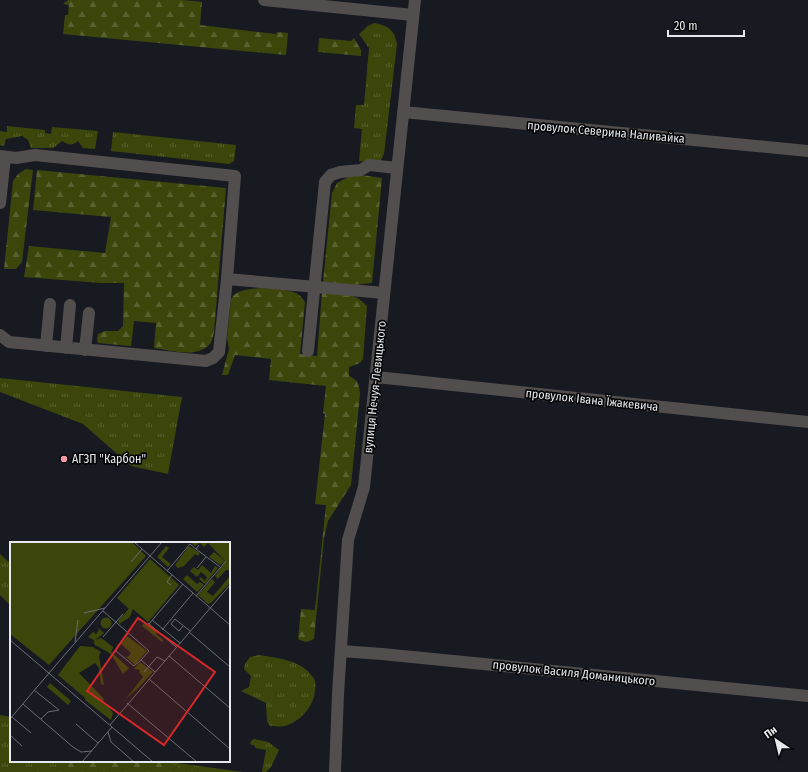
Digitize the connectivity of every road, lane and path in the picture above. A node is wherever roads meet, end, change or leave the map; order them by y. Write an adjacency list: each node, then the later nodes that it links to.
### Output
1 (264, 0): 3 (street)
2 (414, 0): 3 (street, вулиця Нечуя-Левицького)
3 (413, 15): 4 (street, вулиця Нечуя-Левицького)
4 (403, 112): 5 (street, провулок Северина Наливайка); 7 (street, вулиця Нечуя-Левицького)
5 (808, 151)
6 (2, 156): 8 (street); 9 (street)
7 (397, 168): 10 (street); 11 (street, вулиця Нечуя-Левицького)
8 (0, 203)
9 (227, 279): 10 (street); 18 (street)
10 (315, 287): 11 (street); 19 (street)
11 (384, 293): 20 (street, вулиця Нечуя-Левицького)
12 (50, 304): 16 (street)
13 (70, 306): 17 (street)
14 (89, 313): 18 (street)
15 (0, 335): 16 (street)
16 (46, 346): 17 (street)
17 (66, 348): 18 (street)
18 (85, 350)
19 (308, 351)
20 (376, 377): 21 (street, провулок Івана Їжакевича); 22 (street, вулиця Нечуя-Левицького)
21 (808, 422)
22 (341, 651): 23 (street, провулок Василя Доманицького); 24 (street, вулиця Нечуя-Левицького)
23 (808, 696)
24 (336, 772)

